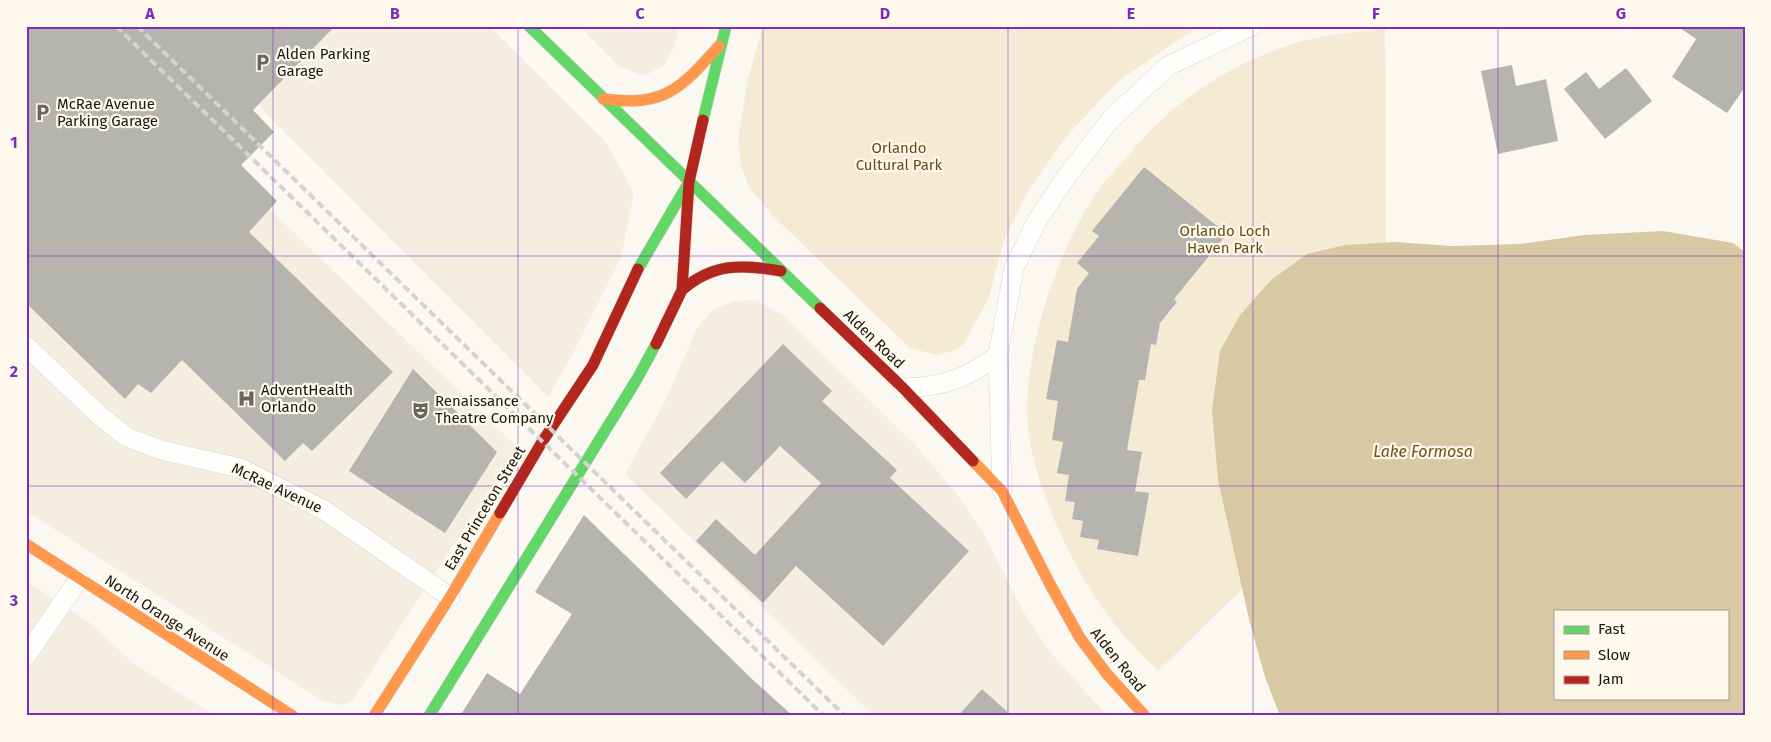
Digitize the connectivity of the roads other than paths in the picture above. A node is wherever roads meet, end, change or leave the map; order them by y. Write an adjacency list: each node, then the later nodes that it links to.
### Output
1 (529, 26): 5 (main road, Alden Road)
2 (726, 26): 4 (main road, East Princeton Street)
3 (1247, 27): 10 (street)
4 (720, 46): 5 (main road); 6 (main road, East Princeton Street)
5 (604, 99): 6 (main road, Alden Road)
6 (689, 182): 7 (main road, Alden Road); 8 (main road, East Princeton Street); 15 (main road, East Princeton Street)
7 (781, 271): 8 (main road); 11 (main road, Alden Road)
8 (682, 290): 19 (main road, East Princeton Street)
9 (26, 346): 15 (street, McRae Avenue)
10 (998, 355): 11 (street); 12 (street)
11 (903, 388): 12 (main road, Alden Road)
12 (1002, 491): 20 (main road, Alden Road)
13 (26, 544): 14 (main road, North Orange Avenue)
14 (79, 579): 16 (street); 17 (main road, North Orange Avenue)
15 (450, 597): 18 (main road, East Princeton Street)
16 (26, 656)
17 (293, 716)
18 (374, 716)
19 (429, 716)
20 (1146, 716)

